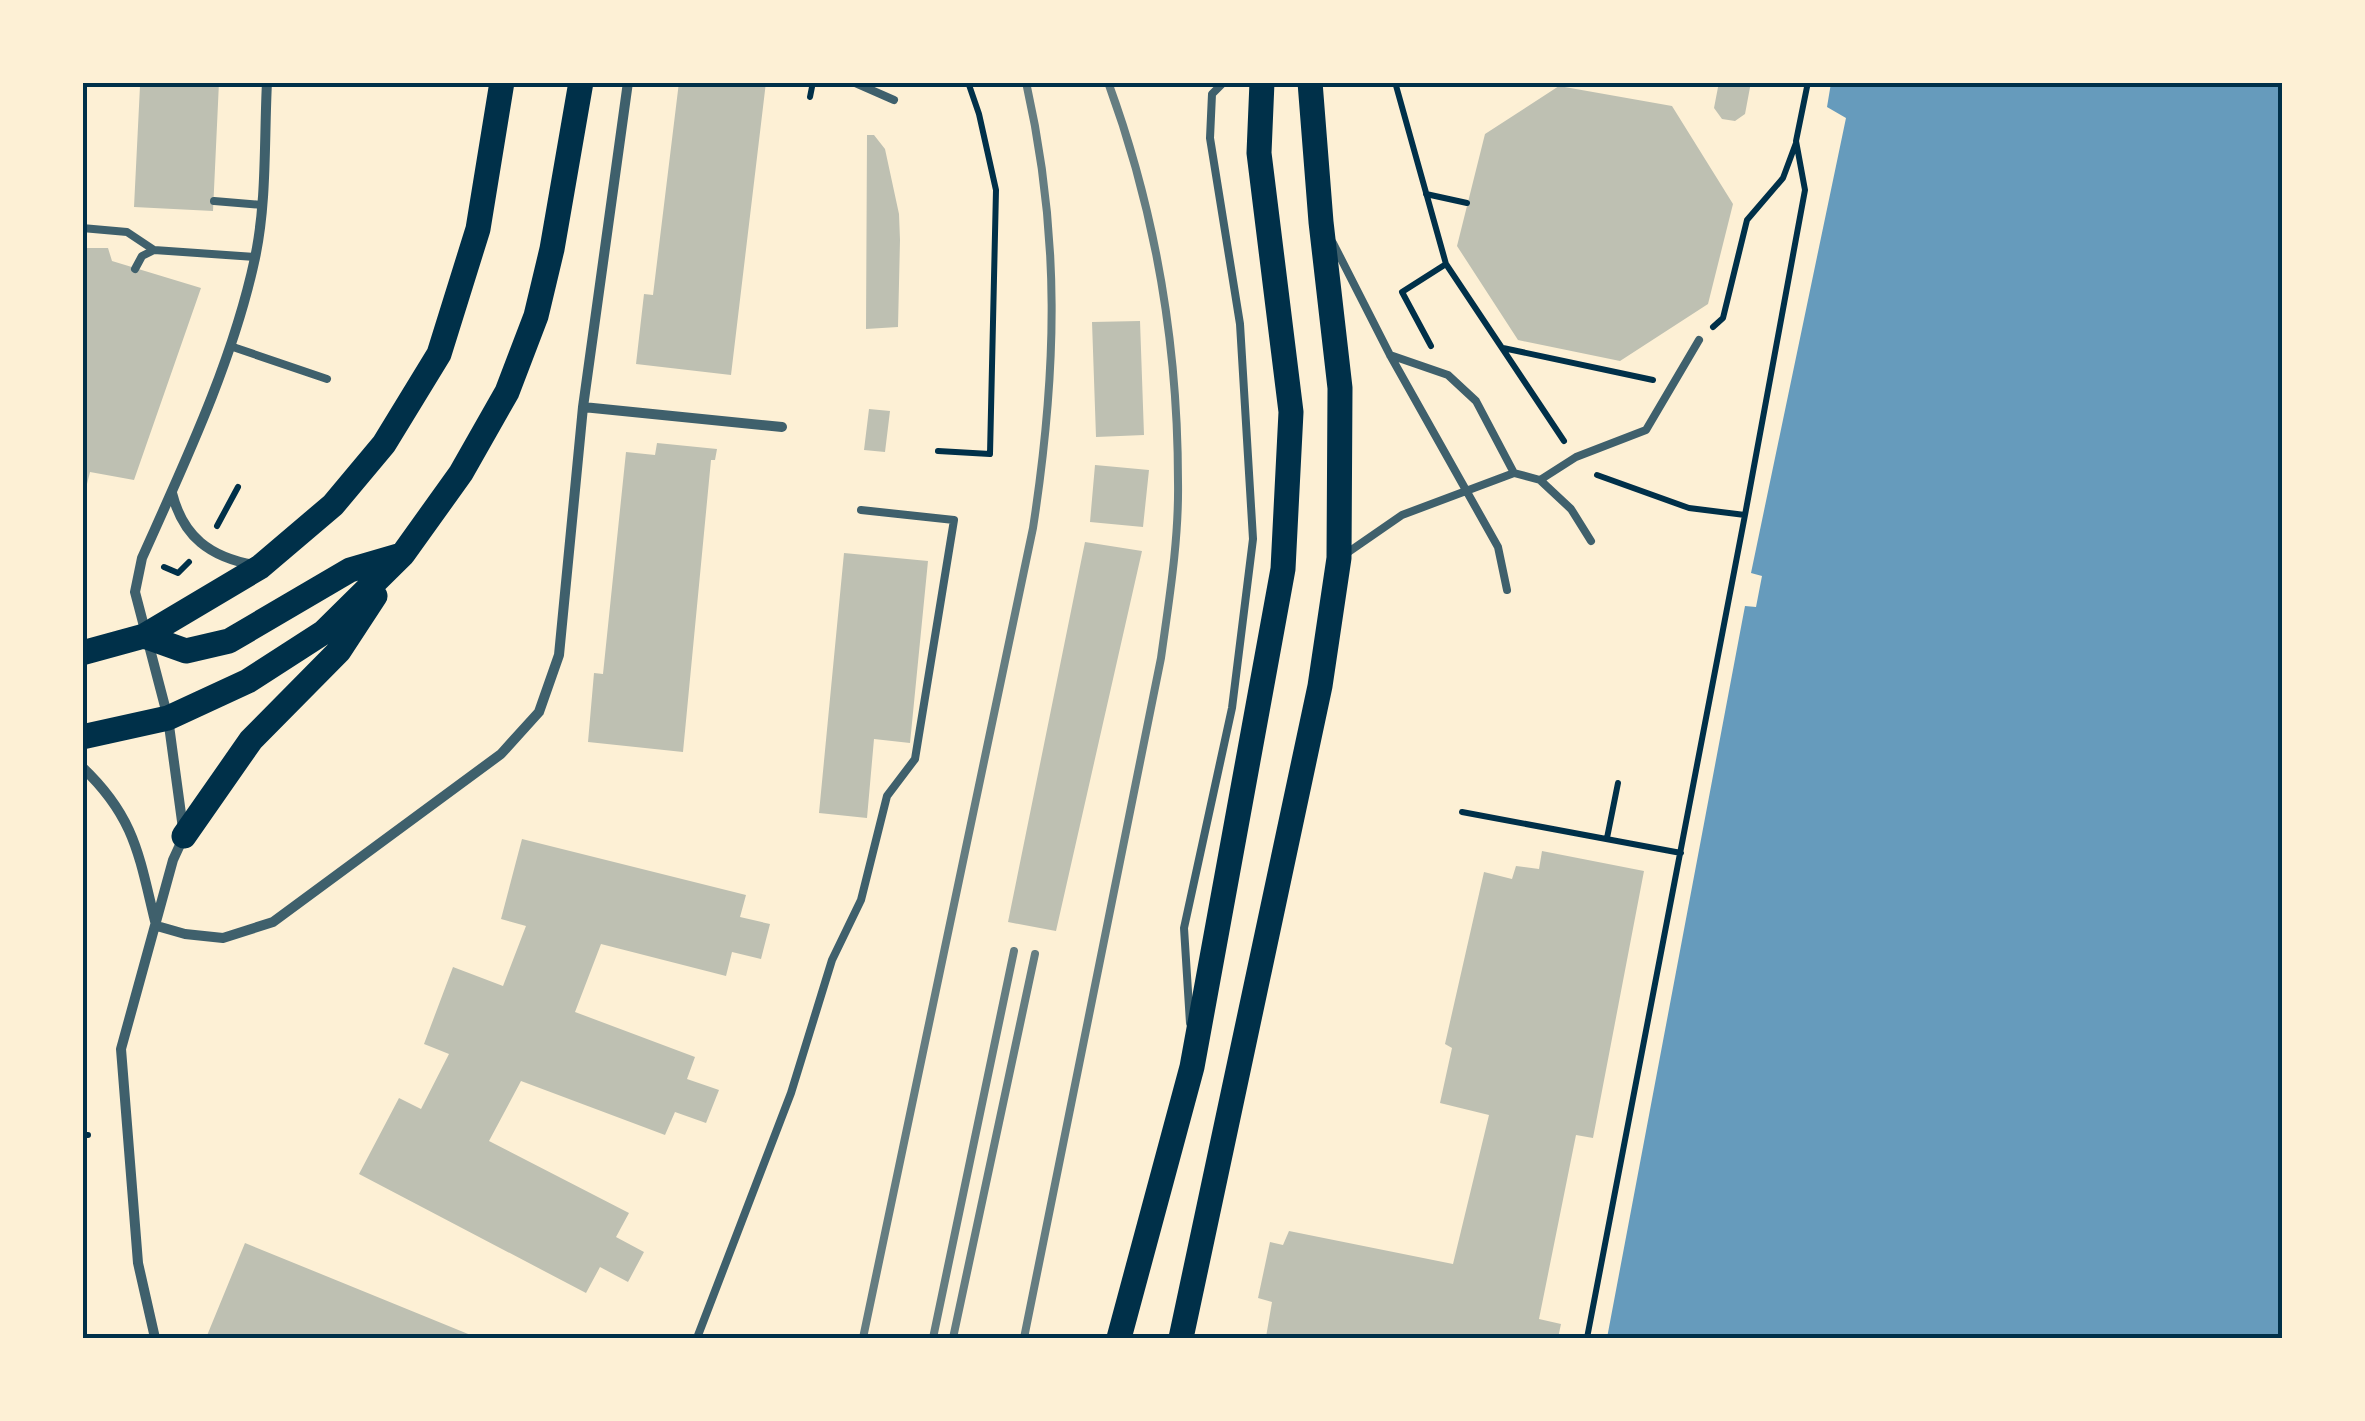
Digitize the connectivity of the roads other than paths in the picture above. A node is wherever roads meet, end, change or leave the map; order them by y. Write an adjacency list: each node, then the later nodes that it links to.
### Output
1 (267, 82): 11 (street)
2 (502, 82): 31 (main road)
3 (581, 82): 29 (main road)
4 (628, 82): 21 (street)
5 (853, 82): 9 (lane)
6 (1224, 82): 40 (lane)
7 (1262, 82): 40 (main road)
8 (1310, 82): 12 (main road)
9 (894, 100)
10 (214, 201): 11 (lane)
11 (262, 204): 15 (street)
12 (1321, 222): 19 (lane); 30 (main road)
13 (82, 228): 14 (lane)
14 (154, 250): 15 (lane); 16 (lane)
15 (255, 256): 18 (street)
16 (135, 269)
17 (1699, 340): 24 (lane)
18 (230, 346): 20 (lane); 25 (street)
19 (1390, 355): 23 (lane); 26 (lane)
20 (327, 379)
21 (582, 406): 22 (street); 39 (street)
22 (782, 427)
23 (1514, 473): 24 (lane); 26 (lane)
24 (1540, 480): 28 (lane)
25 (172, 492): 31 (street); 33 (street)
26 (1465, 493): 30 (lane); 32 (lane)
27 (861, 510): 42 (lane)
28 (1591, 540)
29 (403, 554): 33 (main road); 35 (main road); 38 (main road)
30 (1339, 558): 44 (main road)
31 (260, 566): 33 (main road)
32 (1507, 590)
33 (144, 636): 34 (main road); 35 (street)
34 (82, 653)
35 (168, 718): 36 (main road); 38 (street)
36 (82, 737)
37 (82, 767): 39 (street)
38 (184, 836): 39 (street)
39 (157, 926): 41 (street)
40 (1192, 1067): 43 (main road)
41 (155, 1338)
42 (697, 1338)
43 (1119, 1338)
44 (1181, 1338)

